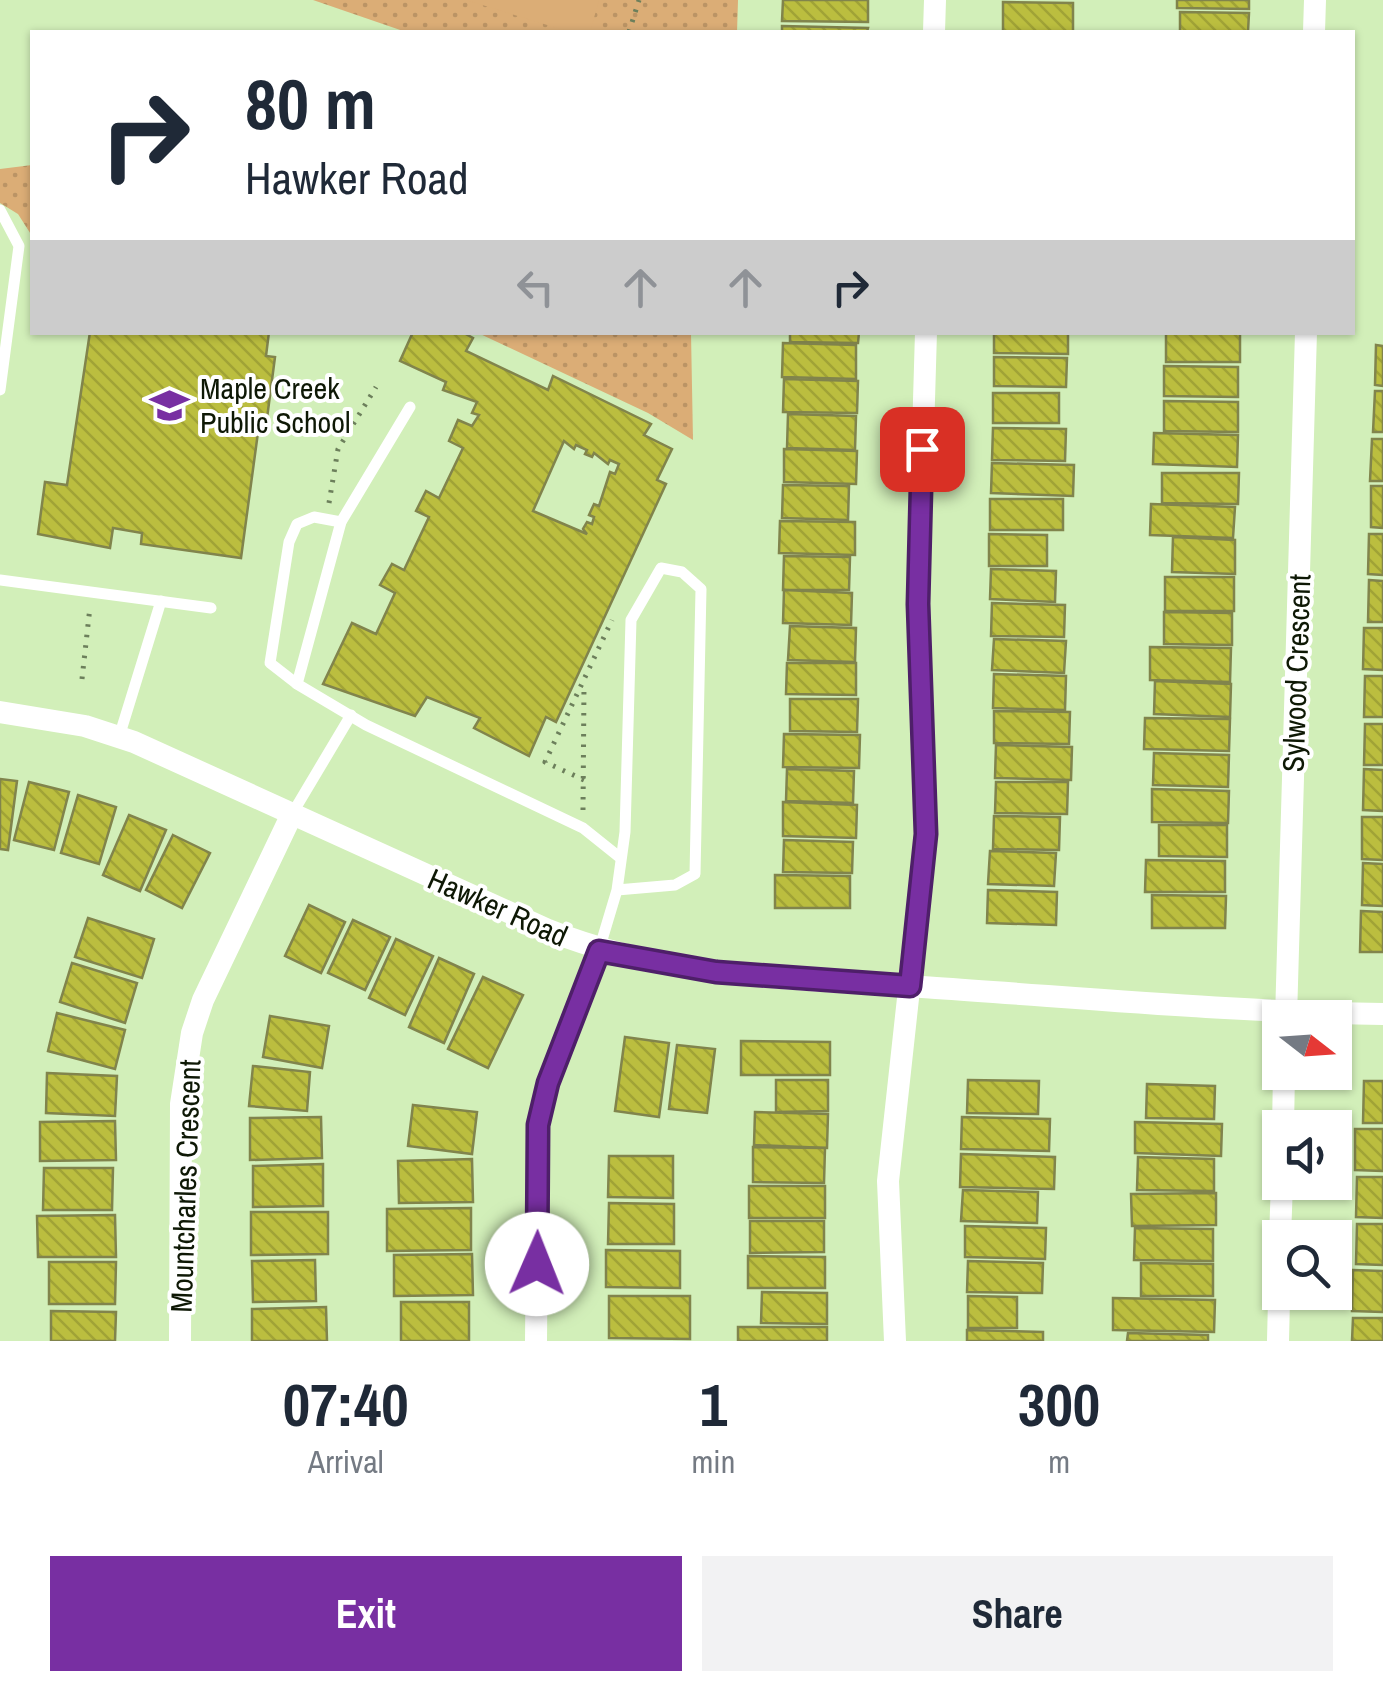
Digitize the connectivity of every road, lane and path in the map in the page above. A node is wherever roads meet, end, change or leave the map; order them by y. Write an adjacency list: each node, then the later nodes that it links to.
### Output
1 (639, 0): 4 (path)
2 (935, 0): 5 (street)
3 (1315, 0): 6 (street)
4 (630, 30)
5 (934, 30)
6 (1314, 30)
7 (0, 210): 11 (lane)
8 (926, 335): 32 (street)
9 (1306, 335): 33 (street, Sylwood Crescent)
10 (376, 388): 13 (path)
11 (0, 390)
12 (410, 406): 14 (lane)
13 (327, 519): 14 (lane); 22 (lane)
14 (341, 522): 22 (lane)
15 (0, 580): 16 (lane)
16 (92, 592): 17 (lane); 20 (path)
17 (161, 601): 18 (lane); 25 (lane)
18 (211, 608)
19 (618, 608): 21 (path)
20 (82, 680)
21 (584, 681): 26 (path); 26 (path)
22 (297, 684): 24 (lane)
23 (0, 712): 25 (street, Hawker Road)
24 (350, 715): 27 (lane); 28 (lane)
25 (119, 737): 27 (street, Hawker Road)
26 (584, 780): 28 (path)
27 (292, 814): 31 (street, Hawker Road); 38 (street, Mountcharles Crescent)
28 (583, 828): 29 (lane)
29 (618, 856): 30 (lane); 30 (lane)
30 (617, 890): 31 (lane)
31 (599, 951): 32 (street, Hawker Road); 39 (street)
32 (910, 986): 34 (street, Hawker Road); 40 (street)
33 (1286, 1000)
34 (1262, 1013)
35 (1352, 1014): 36 (street, Hawker Road)
36 (1383, 1014)
37 (1279, 1310): 41 (street)
38 (180, 1341)
39 (536, 1341)
40 (895, 1341)
41 (1278, 1341)

